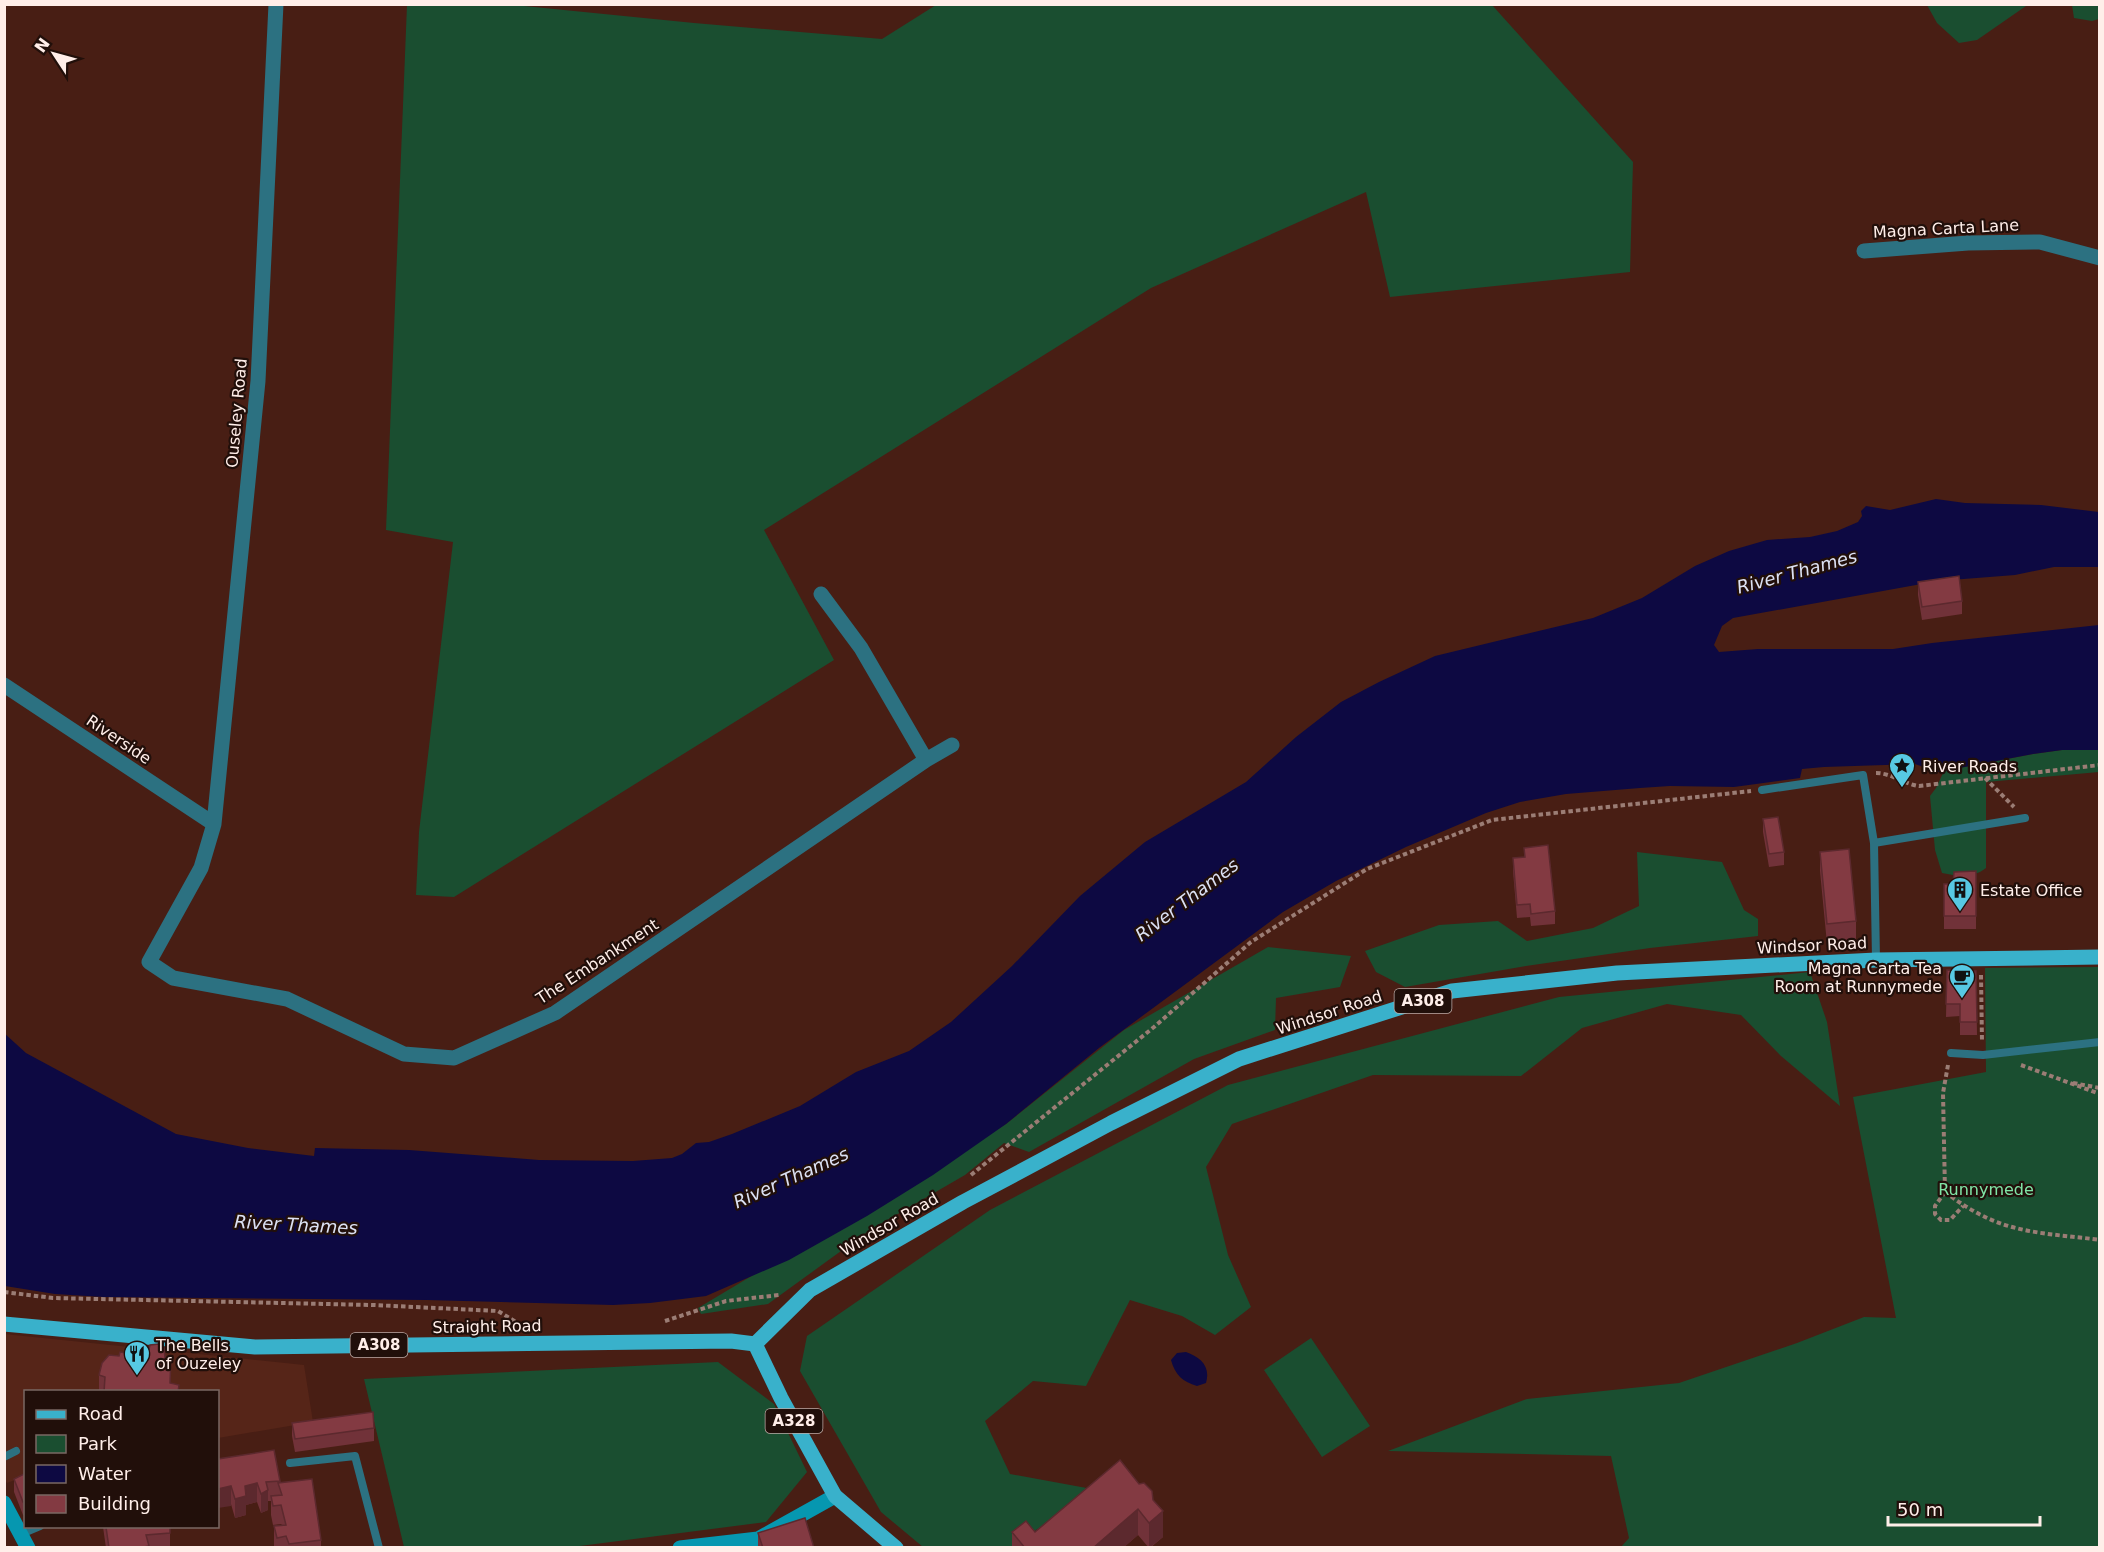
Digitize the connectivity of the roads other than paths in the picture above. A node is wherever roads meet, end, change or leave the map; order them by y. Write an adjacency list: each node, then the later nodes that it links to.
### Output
1 (276, 4): 10 (street, Ouseley Road)
2 (1864, 251): 3 (street, Magna Carta Lane)
3 (2100, 258)
4 (821, 594): 7 (street)
5 (4, 685): 10 (street, Riverside)
6 (952, 745): 7 (street)
7 (926, 760): 10 (street, The Embankment)
8 (1762, 790): 11 (lane)
9 (2025, 818): 11 (lane)
10 (214, 824)
11 (1874, 843): 13 (lane)
12 (2100, 957): 13 (main road, Windsor Road / A308)
13 (1876, 960): 17 (main road, Windsor Road / A308)
14 (2100, 1042): 15 (lane)
15 (1951, 1053)
16 (4, 1324): 17 (main road, Straight Road / A308)
17 (755, 1344): 21 (main road, A328)
18 (16, 1451): 19 (lane)
19 (4, 1457)
20 (290, 1463): 25 (lane)
21 (835, 1496): 26 (main road); 27 (main road, A328)
22 (4, 1503): 24 (main road)
23 (39, 1528): 24 (lane)
24 (24, 1541)
25 (379, 1548)
26 (680, 1548)
27 (896, 1548)

